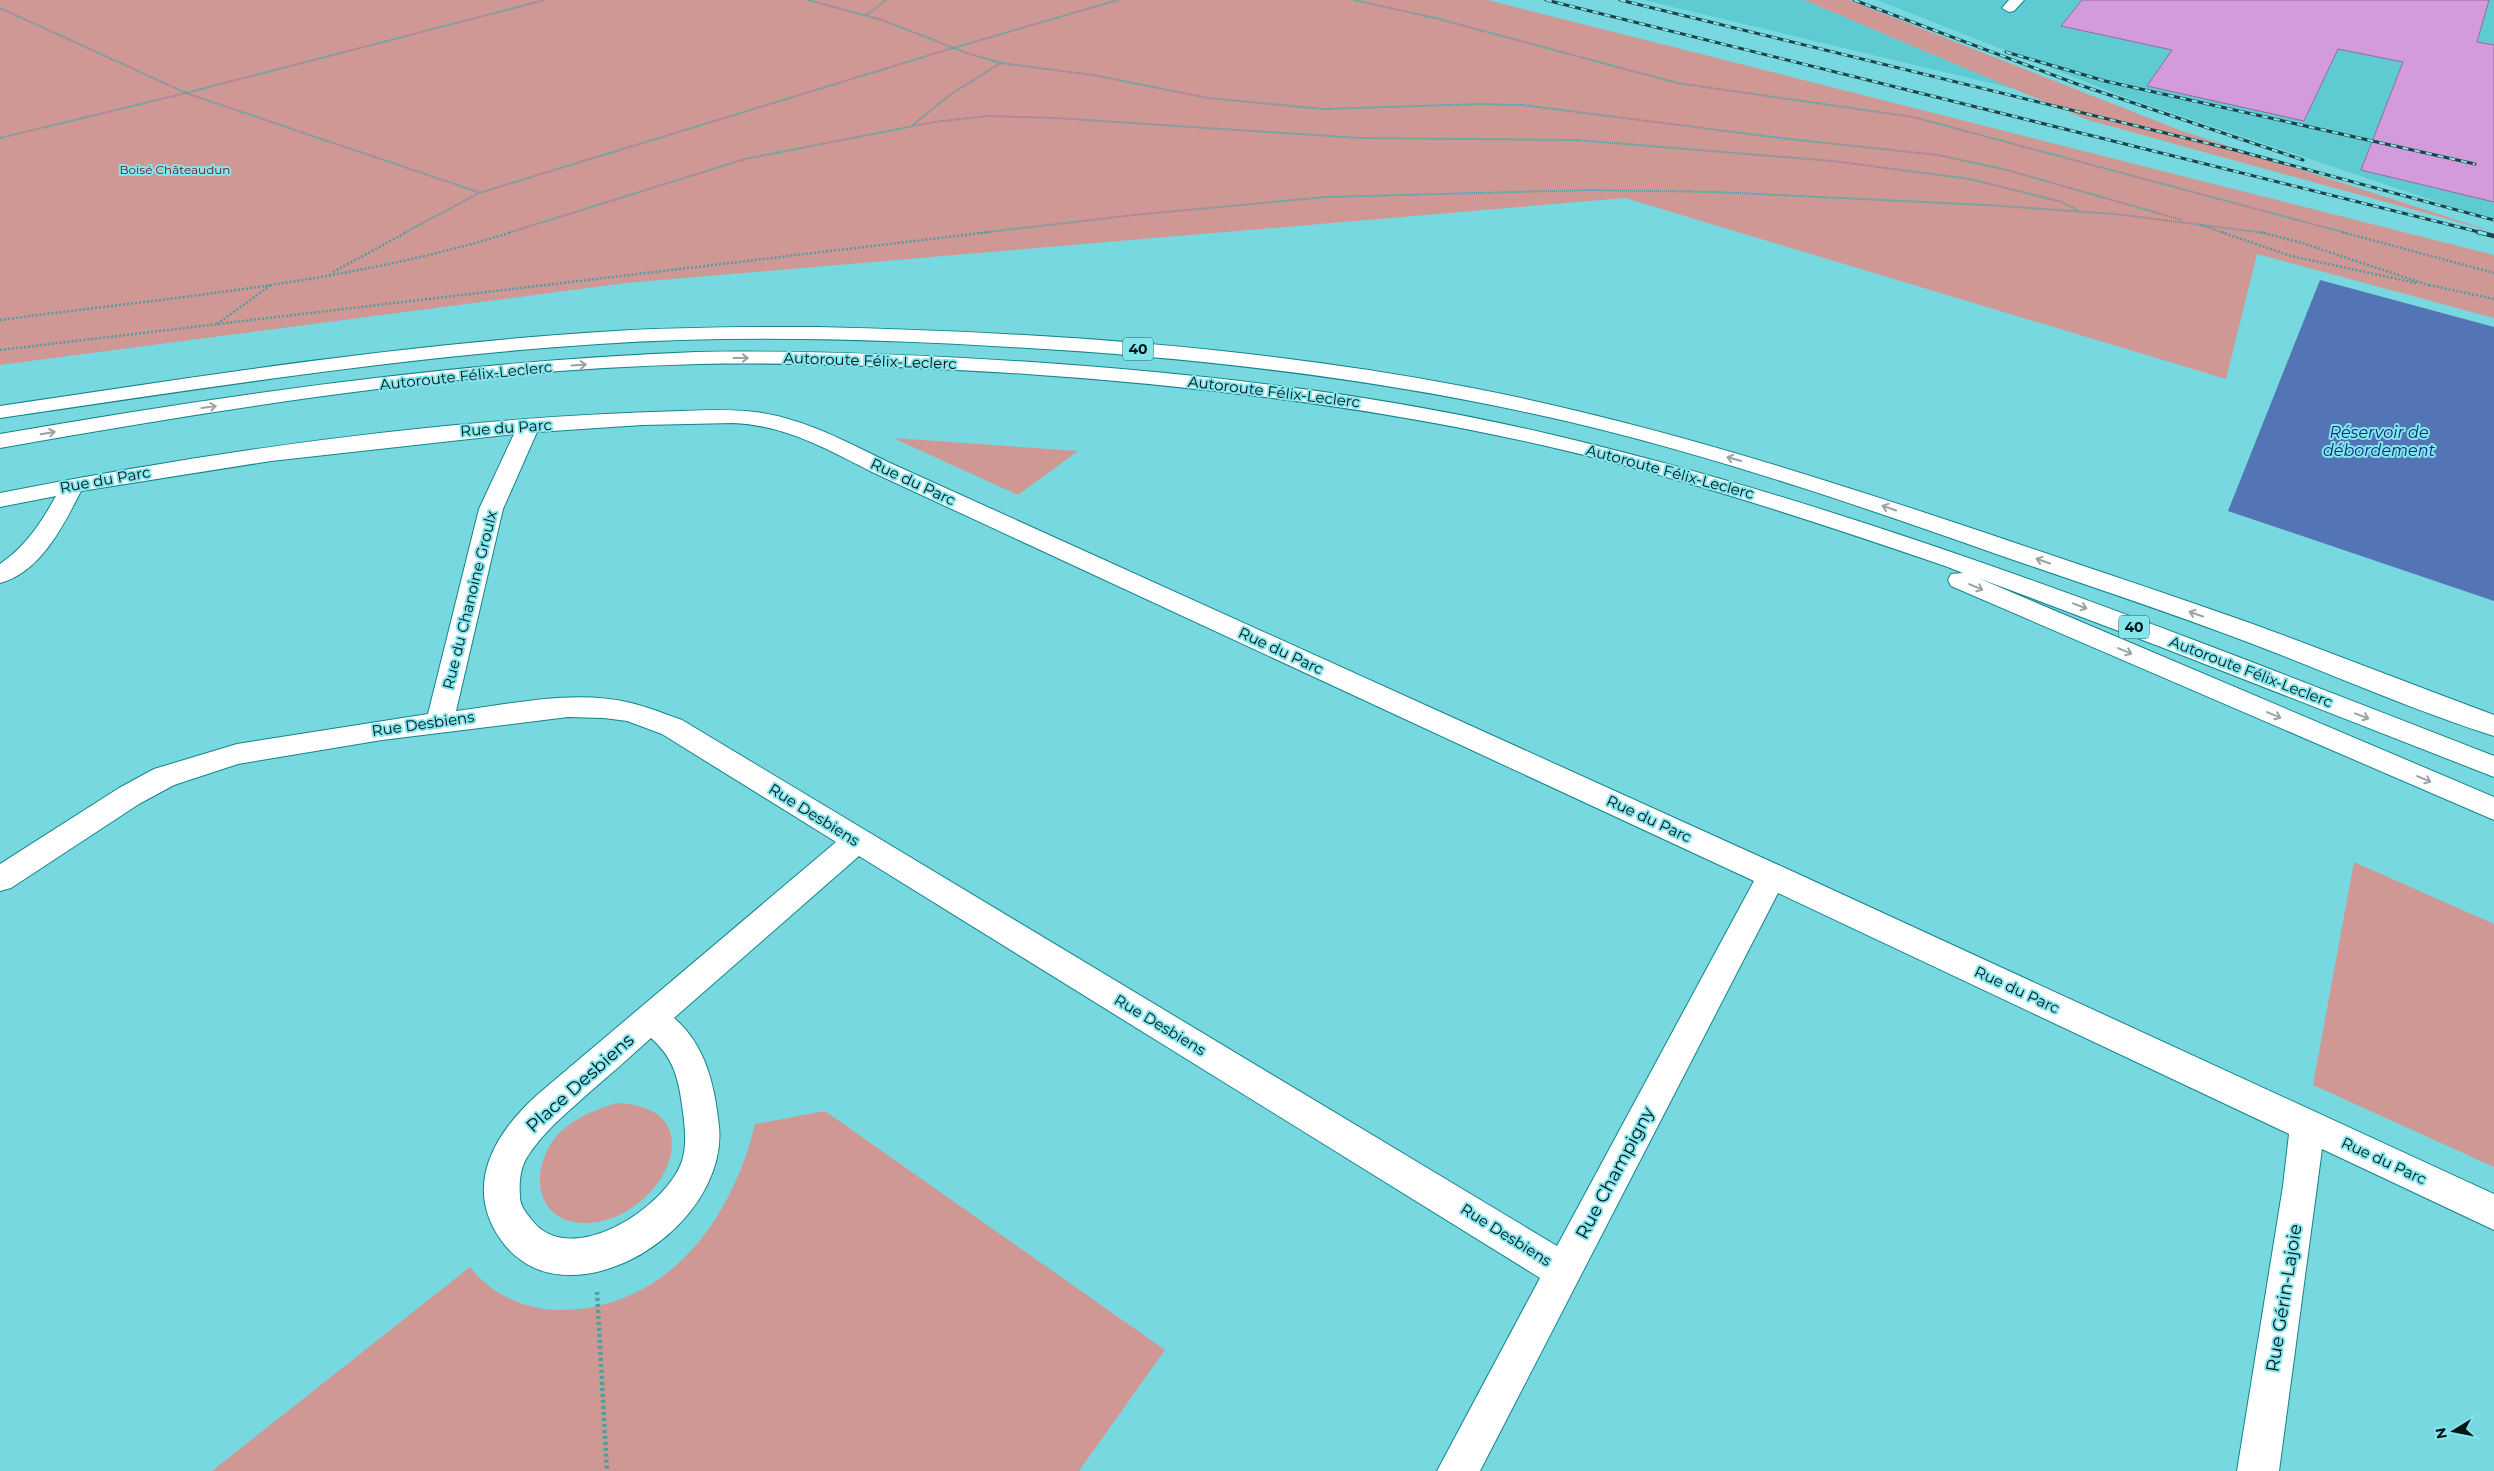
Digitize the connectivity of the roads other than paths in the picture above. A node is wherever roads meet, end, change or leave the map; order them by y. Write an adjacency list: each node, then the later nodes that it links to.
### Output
1 (0, 412): 8 (main road, Autoroute Félix-Leclerc / 40, one-way to 1)
2 (529, 426): 4 (main road, Rue du Parc); 10 (main road, Rue du Chanoine Groulx); 15 (main road, Rue du Parc)
3 (0, 441): 5 (main road, Autoroute Félix-Leclerc / 40, one-way to 5)
4 (73, 485): 6 (main road, Rue du Parc); 7 (main road)
5 (1770, 499): 12 (main road, Autoroute Félix-Leclerc / 40, one-way to 12); 13 (main road, one-way to 13)
6 (0, 500)
7 (0, 575)
8 (2242, 630): 9 (main road); 11 (main road, Autoroute Félix-Leclerc / 40)
9 (2494, 716)
10 (440, 722): 14 (main road, Rue Desbiens); 16 (main road, Rue Desbiens)
11 (2494, 726)
12 (2494, 767)
13 (2494, 809)
14 (857, 841): 17 (main road, Place Desbiens); 20 (main road, Rue Desbiens)
15 (1772, 876): 18 (main road, Rue du Parc); 20 (main road, Rue Champigny)
16 (0, 879)
17 (651, 1018): 17 (main road, Place Desbiens)
18 (2308, 1125): 19 (main road, Rue du Parc); 22 (main road, Rue Gérin-Lajoie)
19 (2494, 1212)
20 (1564, 1271): 21 (main road, Rue Champigny)
21 (1458, 1471)
22 (2258, 1471)

